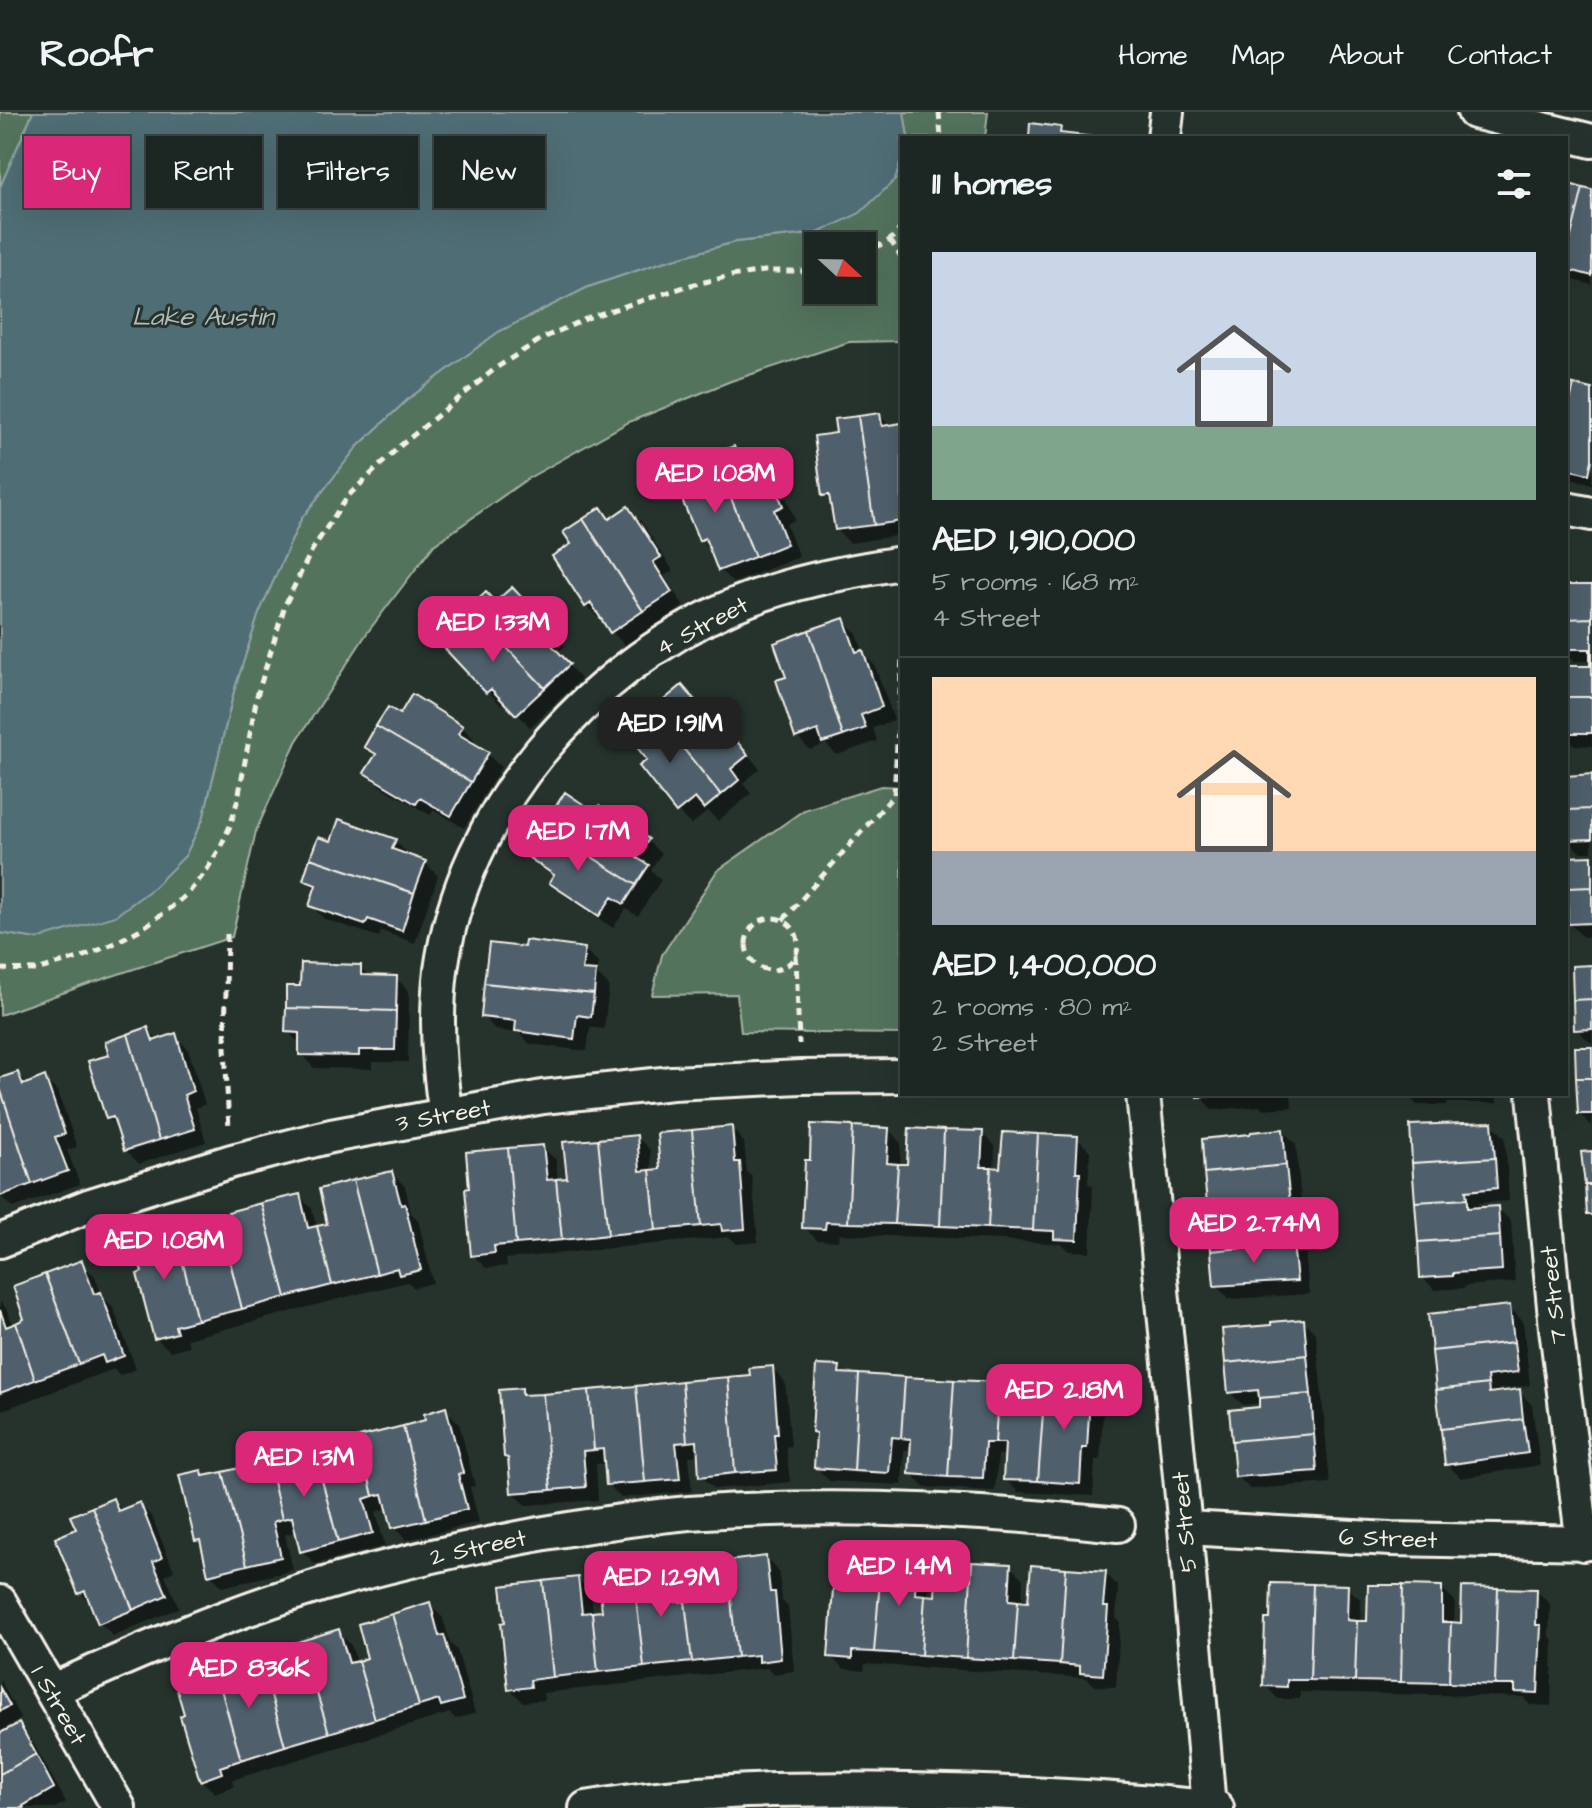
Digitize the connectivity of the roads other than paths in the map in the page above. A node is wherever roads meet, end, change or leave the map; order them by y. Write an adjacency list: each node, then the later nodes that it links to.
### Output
1 (1167, 112): 3 (street)
2 (1474, 112): 4 (street)
3 (1164, 136)
4 (1592, 141)
5 (1568, 509): 6 (street)
6 (1592, 514)
7 (900, 563): 11 (street, 4 Street)
8 (900, 1076): 11 (street, 3 Street)
9 (1143, 1096): 14 (street, 5 Street)
10 (1534, 1096): 15 (street, 7 Street)
11 (446, 1115): 12 (street, 3 Street)
12 (0, 1241)
13 (1118, 1525): 17 (street, 2 Street)
14 (1185, 1528): 15 (street, 6 Street); 18 (street, 5 Street)
15 (1588, 1544)
16 (0, 1602): 17 (street, 1 Street)
17 (51, 1691): 19 (street, 1 Street)
18 (1209, 1807): 20 (street); 21 (street)
19 (119, 1808)
20 (586, 1808)
21 (1217, 1808)

